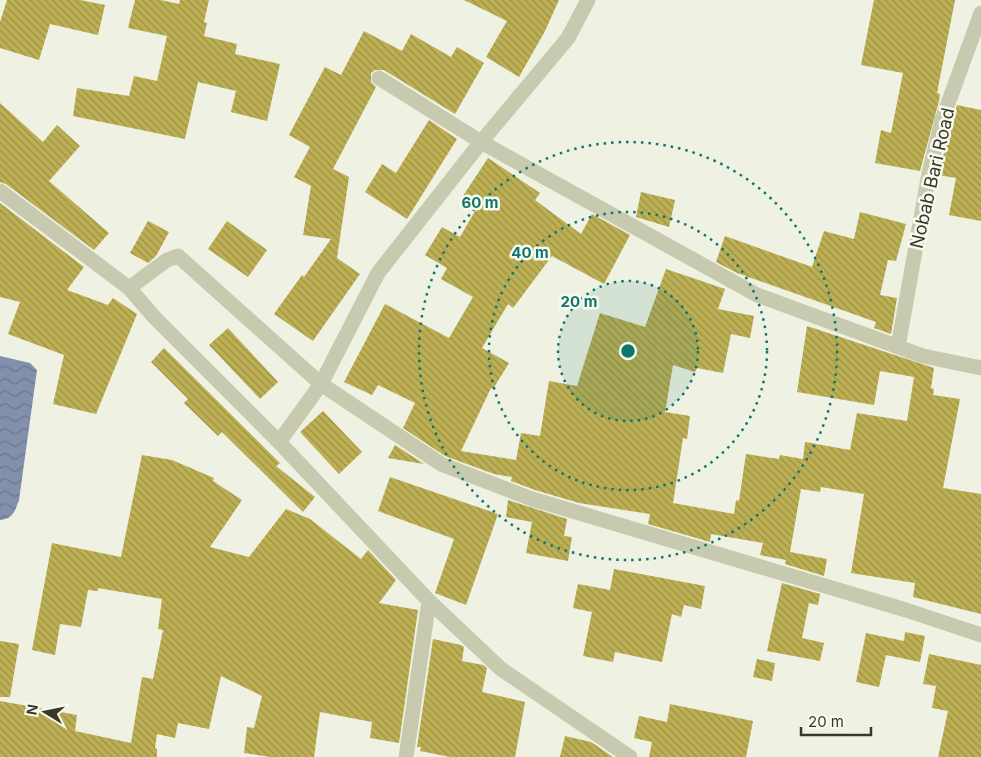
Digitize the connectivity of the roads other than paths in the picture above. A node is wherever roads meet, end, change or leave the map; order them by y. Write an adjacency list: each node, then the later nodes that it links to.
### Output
1 (588, 0): 4 (street)
2 (981, 13): 7 (street, Nobab Bari Road)
3 (379, 78): 4 (street)
4 (481, 142): 7 (street); 9 (street)
5 (0, 191): 6 (street)
6 (129, 288): 9 (street); 10 (street)
7 (898, 347): 8 (street)
8 (981, 368)
9 (321, 384): 10 (street); 12 (street)
10 (279, 442): 11 (street)
11 (429, 600): 13 (street); 14 (street)
12 (981, 635)
13 (406, 757)
14 (630, 757)

